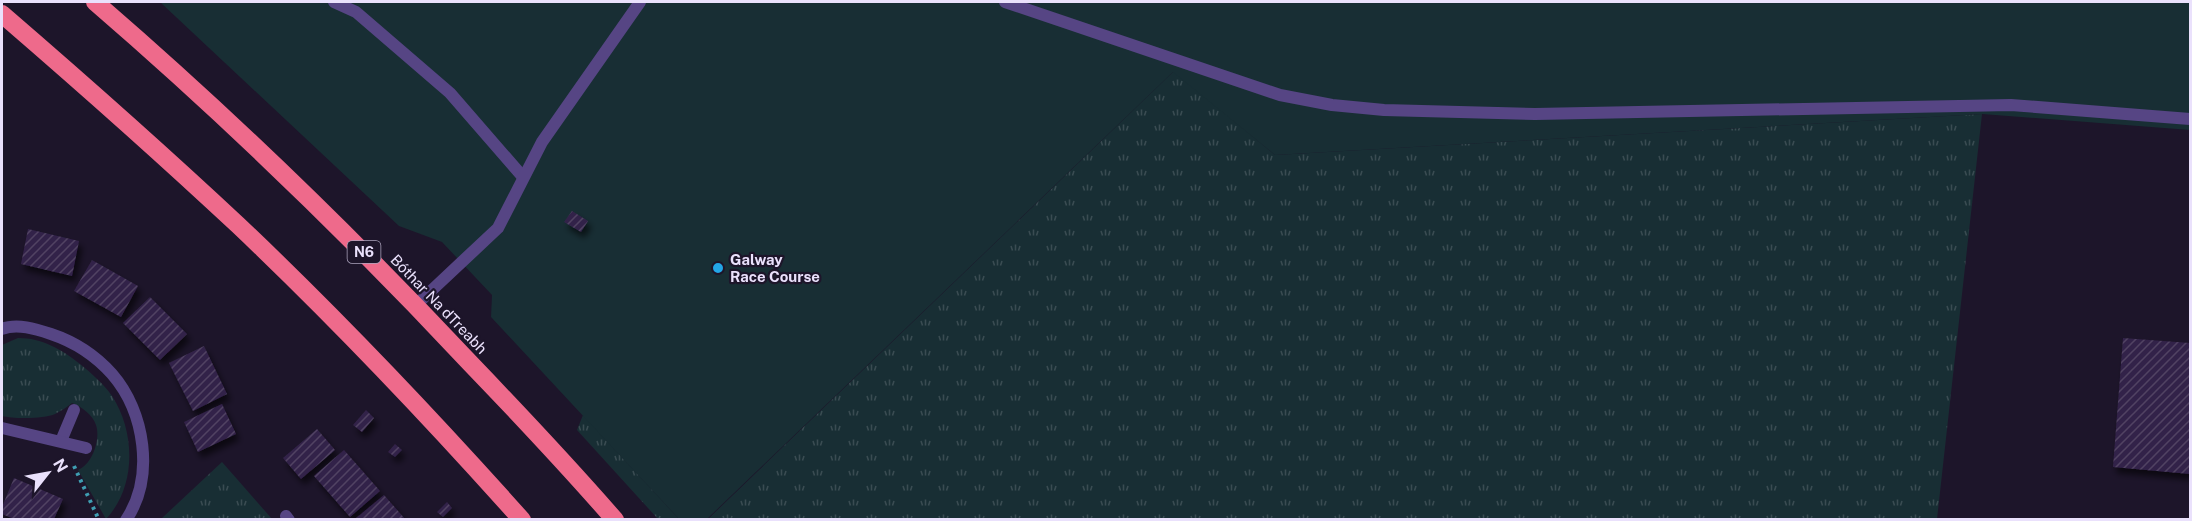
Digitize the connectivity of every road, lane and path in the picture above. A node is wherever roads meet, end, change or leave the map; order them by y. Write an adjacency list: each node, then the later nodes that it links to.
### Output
1 (94, 2): 8 (highway, Bóthar Na dTreabh / N6)
2 (334, 2): 7 (street)
3 (640, 2): 7 (street)
4 (1005, 2): 6 (street)
5 (2, 14): 16 (highway)
6 (2190, 119)
7 (523, 177): 8 (street)
8 (416, 306): 17 (highway, Bóthar Na dTreabh / N6)
9 (2, 329): 15 (street)
10 (74, 410): 12 (street)
11 (2, 428): 12 (street)
12 (65, 442): 13 (street); 14 (path)
13 (86, 448)
14 (99, 519)
15 (126, 519)
16 (522, 519)
17 (615, 519)

